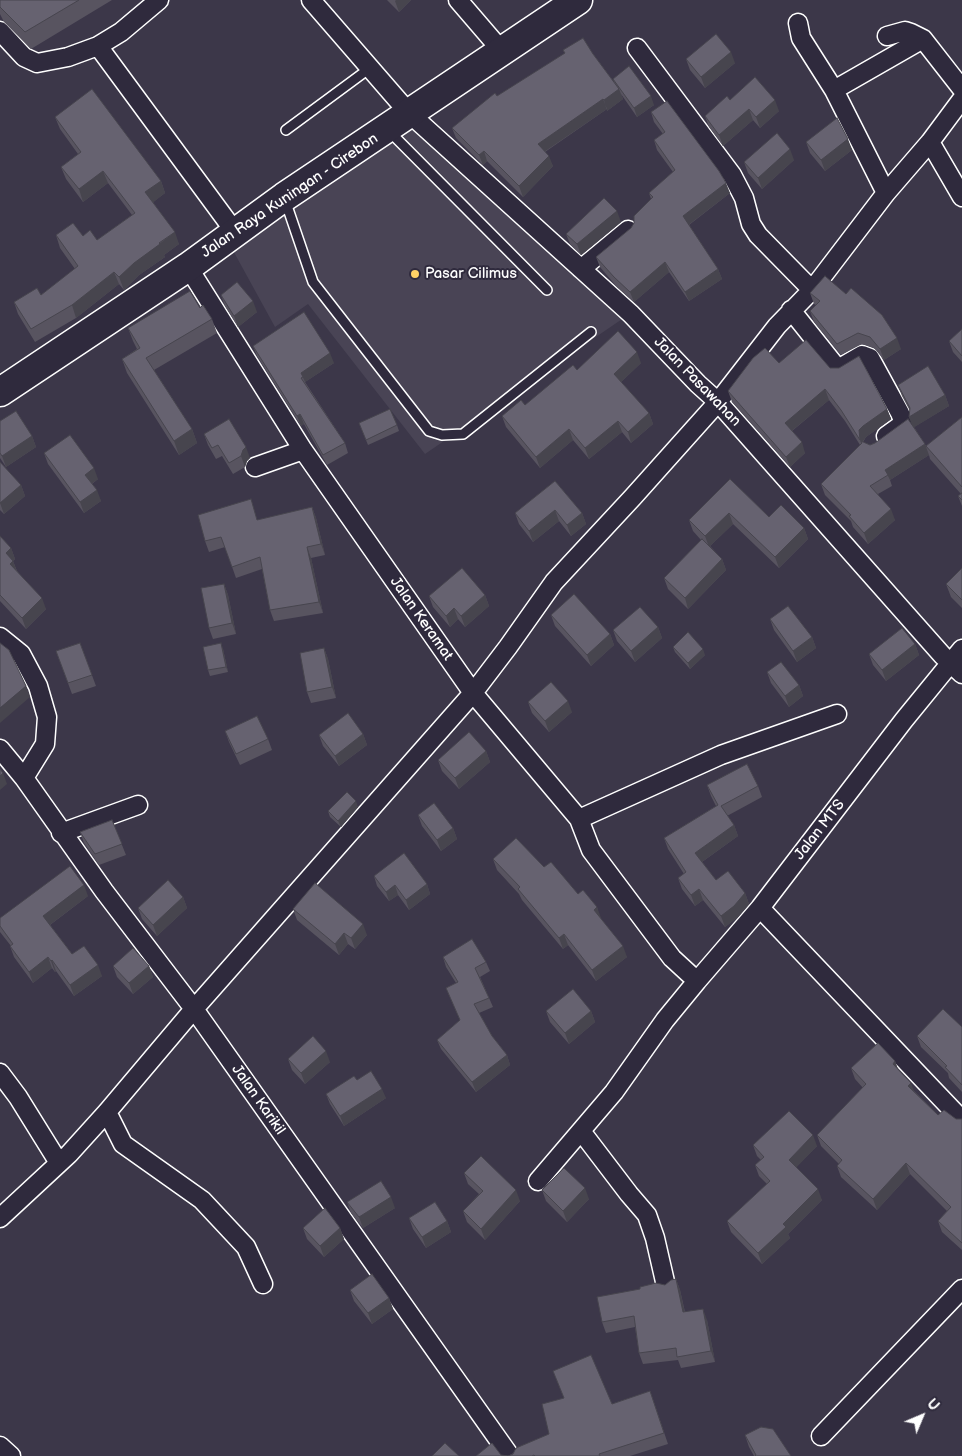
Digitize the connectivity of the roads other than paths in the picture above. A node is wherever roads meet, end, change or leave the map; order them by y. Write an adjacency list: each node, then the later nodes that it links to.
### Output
1 (159, 0): 9 (street)
2 (312, 0): 12 (street, Jalan Pasawahan)
3 (458, 0): 11 (street)
4 (578, 0): 11 (highway, Jalan Raya Kuningan - Cirebon)
5 (798, 23): 14 (street)
6 (0, 31): 9 (street)
7 (887, 36): 8 (street)
8 (922, 39): 13 (street); 14 (street)
9 (98, 46): 24 (street)
10 (637, 48): 28 (street)
11 (502, 50): 16 (highway, Jalan Raya Kuningan - Cirebon)
12 (370, 68): 16 (street, Jalan Pasawahan); 18 (lane)
13 (962, 89)
14 (834, 90): 20 (street)
15 (962, 99): 19 (street)
16 (409, 113): 17 (highway, Jalan Raya Kuningan - Cirebon); 26 (street, Jalan Pasawahan)
17 (387, 129): 21 (highway, Jalan Raya Kuningan - Cirebon); 27 (lane)
18 (286, 130)
19 (930, 142): 20 (street); 22 (street)
20 (886, 193): 28 (street)
21 (284, 197): 24 (highway, Jalan Raya Kuningan - Cirebon); 30 (lane)
22 (962, 197)
23 (628, 230): 26 (street)
24 (235, 232): 25 (highway, Jalan Raya Kuningan - Cirebon)
25 (188, 267): 31 (highway, Jalan Raya Kuningan - Cirebon); 34 (street, Jalan Keramat)
26 (581, 269): 32 (street, Jalan Pasawahan)
27 (547, 290)
28 (812, 290): 29 (street)
29 (791, 310): 32 (street); 33 (street)
30 (591, 332)
31 (0, 392)
32 (718, 402): 38 (street, Jalan Pasawahan); 39 (street)
33 (873, 445)
34 (303, 450): 35 (street); 39 (street, Jalan Keramat)
35 (255, 467)
36 (0, 637): 42 (street)
37 (962, 649): 38 (street, Jalan MTS)
38 (956, 668): 46 (street, Jalan MTS)
39 (473, 693): 44 (street, Jalan Keramat); 48 (street)
40 (837, 714): 44 (street)
41 (0, 749): 42 (street, Jalan Karikil)
42 (24, 778): 45 (street, Jalan Karikil)
43 (138, 805): 45 (street)
44 (579, 819): 47 (street, Jalan Keramat)
45 (61, 832): 48 (street, Jalan Karikil)
46 (760, 908): 47 (street, Jalan MTS); 51 (street)
47 (697, 981): 52 (street, Jalan MTS)
48 (194, 1009): 50 (street); 62 (street, Jalan Karikil)
49 (0, 1073): 53 (street)
50 (107, 1112): 53 (street); 56 (street)
51 (962, 1120)
52 (581, 1131): 54 (street, Jalan MTS); 57 (street)
53 (59, 1164): 55 (street)
54 (538, 1181)
55 (0, 1218)
56 (263, 1284)
57 (666, 1286)
58 (962, 1289): 59 (street)
59 (821, 1436)
60 (0, 1446): 61 (street)
61 (11, 1456)
62 (510, 1456)

